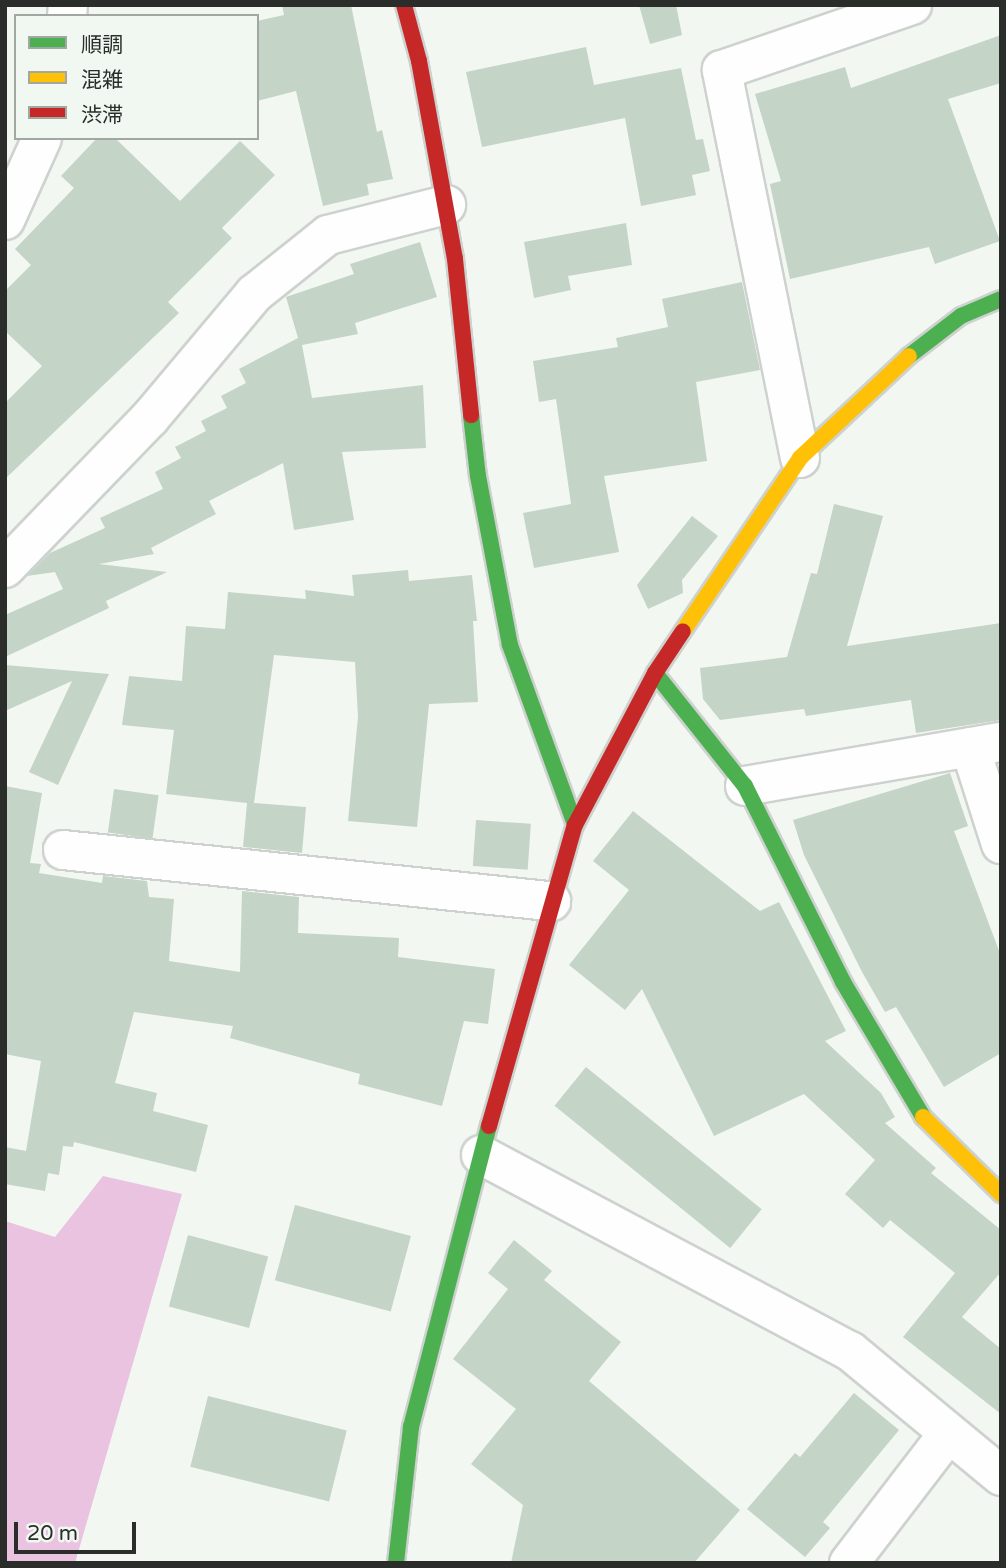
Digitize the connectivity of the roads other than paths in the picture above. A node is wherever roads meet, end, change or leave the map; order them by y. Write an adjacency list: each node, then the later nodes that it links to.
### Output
1 (404, 5): 4 (street)
2 (912, 5): 7 (street)
3 (41, 140): 5 (street)
4 (446, 205): 8 (street); 12 (street)
5 (5, 220)
6 (1001, 299): 7 (street)
7 (800, 458): 9 (street)
8 (5, 568)
9 (655, 673): 11 (street); 12 (street)
10 (986, 745): 11 (street); 13 (street)
11 (745, 786): 17 (street)
12 (575, 825): 15 (street)
13 (1001, 844)
14 (63, 850): 15 (street)
15 (551, 901): 16 (street)
16 (481, 1155): 18 (street); 20 (street)
17 (1001, 1194)
18 (948, 1434): 19 (street); 21 (street)
19 (1001, 1476)
20 (396, 1563)
21 (849, 1563)

